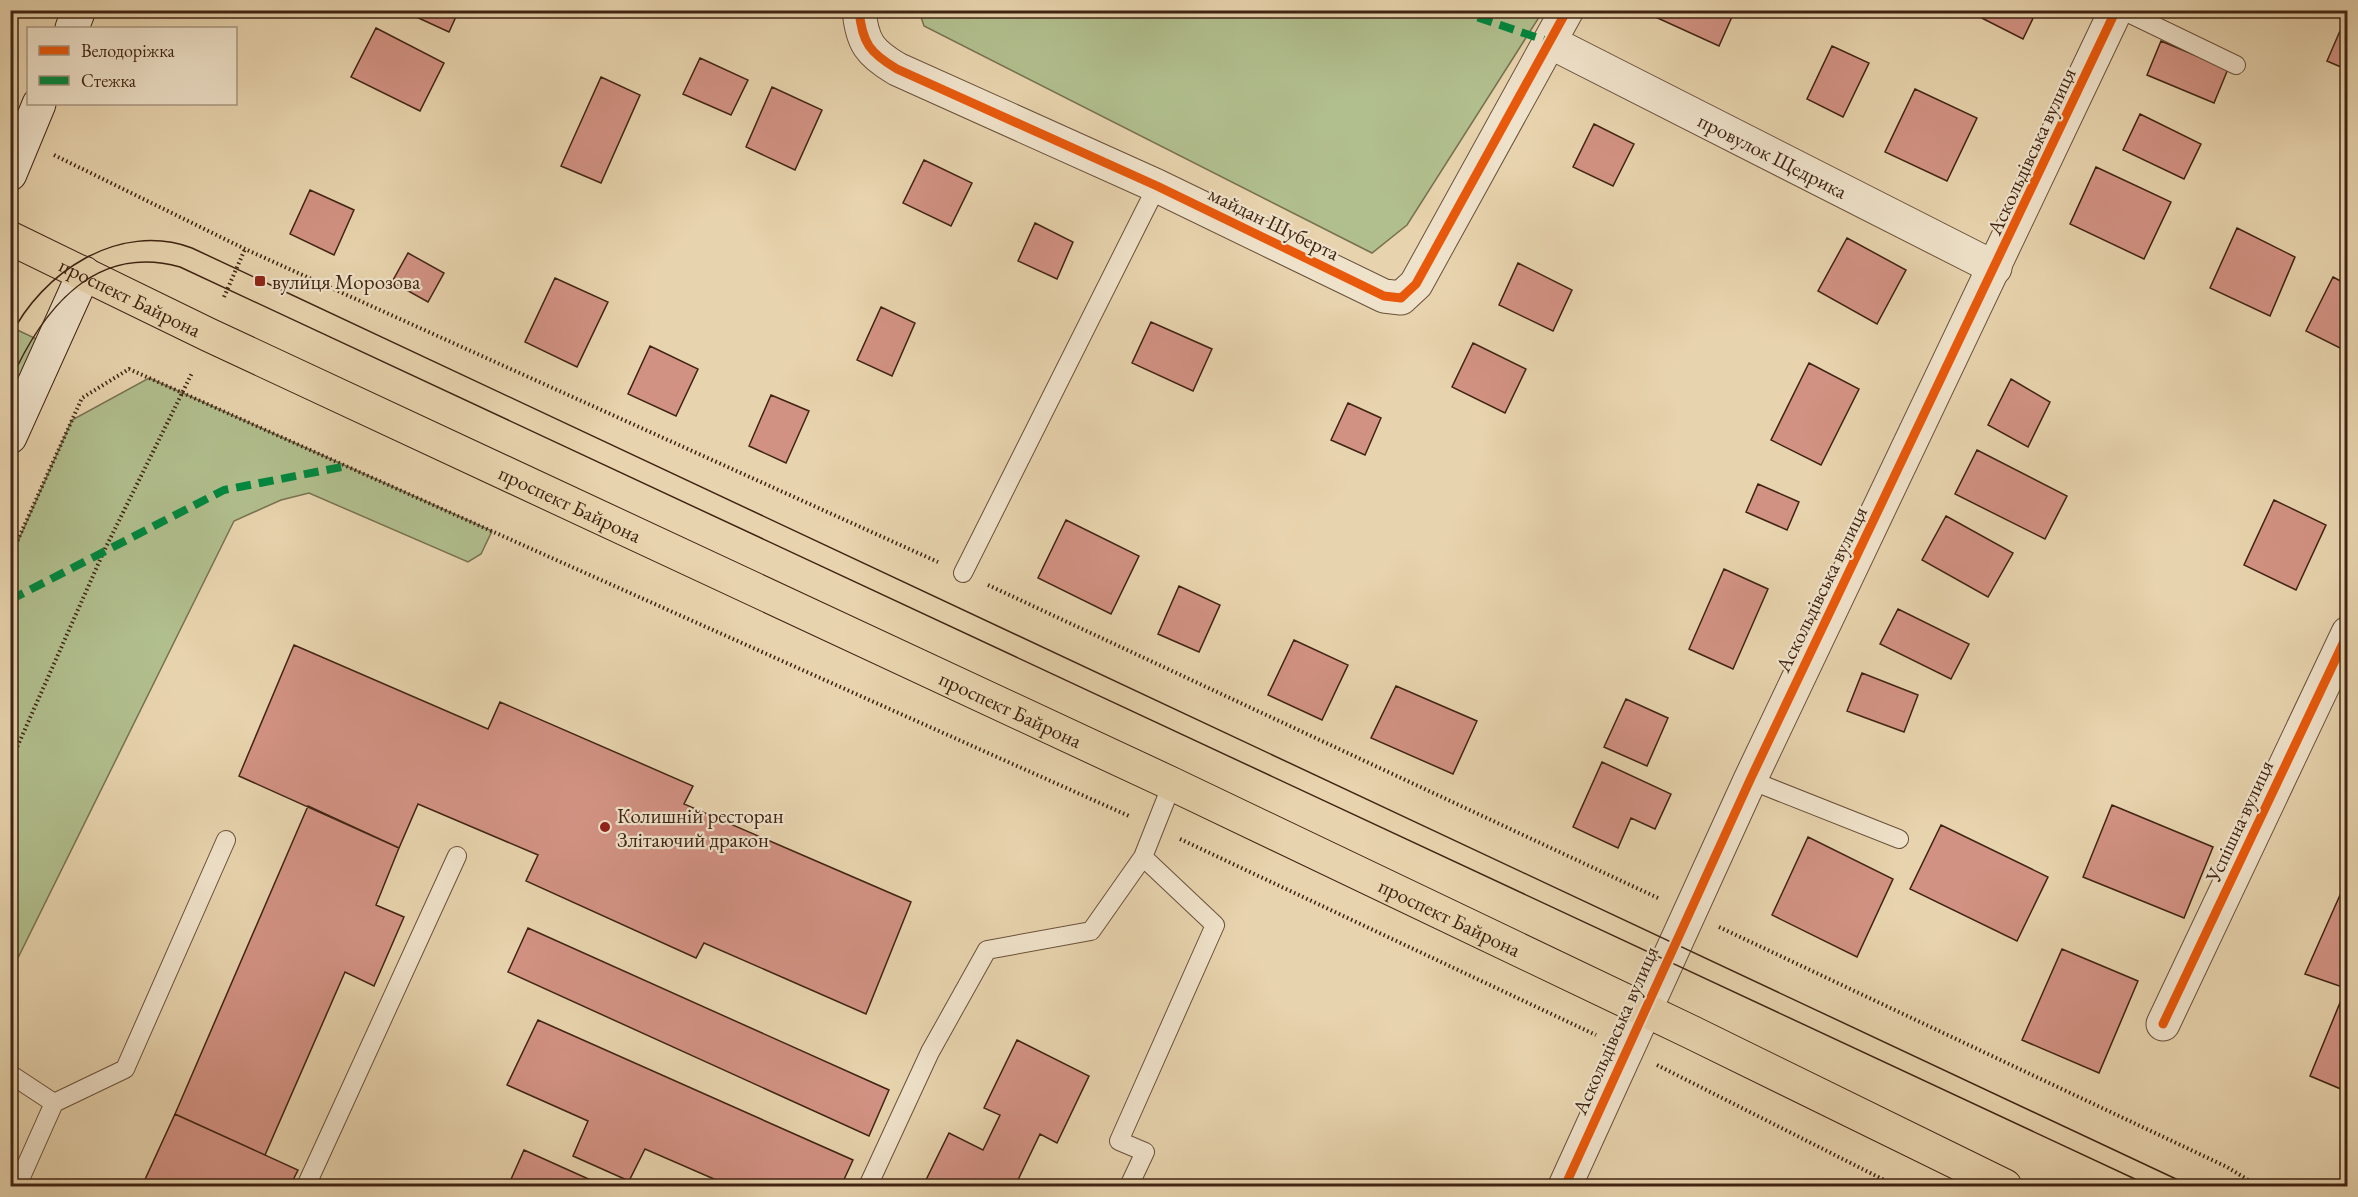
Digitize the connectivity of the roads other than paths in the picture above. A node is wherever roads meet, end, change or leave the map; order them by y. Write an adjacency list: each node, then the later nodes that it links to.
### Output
1 (80, 10): 6 (street)
2 (859, 10): 11 (street, майдан Шуберта)
3 (1567, 10): 7 (street, майдан Шуберта)
4 (2116, 10): 13 (street, Аскольдівська вулиця)
5 (2121, 10): 8 (lane)
6 (72, 27)
7 (1550, 42): 11 (street, майдан Шуберта); 13 (street, провулок Щедрика)
8 (2236, 65)
9 (39, 105): 10 (street)
10 (10, 174)
11 (1157, 186): 16 (lane)
12 (10, 238): 14 (main road, проспект Байрона)
13 (1995, 268): 18 (street, Аскольдівська вулиця)
14 (84, 273): 15 (street); 19 (main road, проспект Байрона)
15 (10, 437)
16 (963, 573)
17 (2348, 633): 25 (street, Успішна вулиця)
18 (1750, 780): 20 (lane); 24 (street, Аскольдівська вулиця)
19 (1172, 784): 23 (lane); 24 (main road, проспект Байрона)
20 (1899, 838)
21 (226, 840): 27 (lane)
22 (457, 856): 29 (lane)
23 (1143, 857): 30 (lane); 31 (lane)
24 (1644, 1010): 32 (street, Аскольдівська вулиця); 33 (main road, проспект Байрона)
25 (2163, 1024)
26 (10, 1074): 27 (lane)
27 (54, 1103): 28 (lane)
28 (17, 1186)
29 (306, 1186)
30 (868, 1186)
31 (1129, 1186)
32 (1565, 1186)
33 (2005, 1186)

